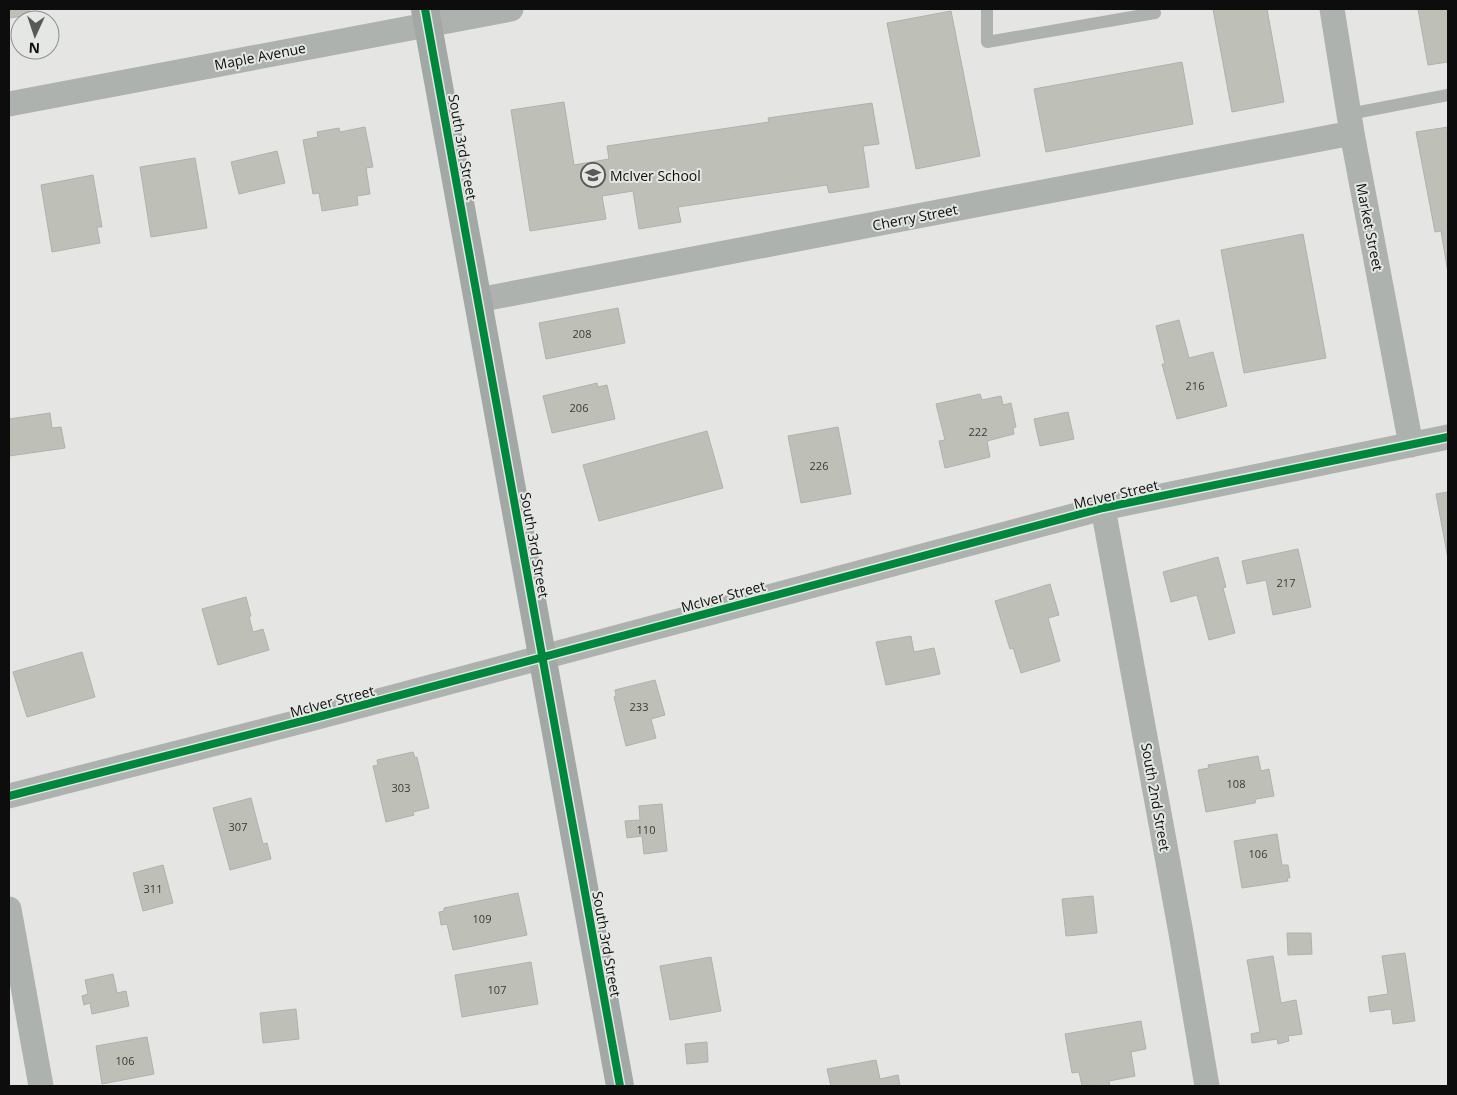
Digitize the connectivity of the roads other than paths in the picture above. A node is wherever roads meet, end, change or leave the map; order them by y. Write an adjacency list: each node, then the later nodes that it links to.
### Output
1 (511, 9): 5 (street, Maple Avenue)
2 (987, 9): 4 (lane)
3 (1332, 9): 8 (street, Market Street)
4 (1155, 13)
5 (426, 17): 7 (street, Maple Avenue); 9 (street, South 3rd Street)
6 (1448, 95): 8 (lane)
7 (9, 104)
8 (1351, 124): 9 (street, Cherry Street); 11 (street, Market Street)
9 (478, 300): 13 (street, South 3rd Street)
10 (1448, 437): 11 (street, McIver Street)
11 (1411, 445): 12 (street, McIver Street)
12 (1102, 508): 13 (street, McIver Street); 18 (street, South 2nd Street)
13 (542, 658): 14 (street, McIver Street); 17 (street, South 3rd Street)
14 (9, 796)
15 (9, 909): 16 (street)
16 (41, 1086)
17 (620, 1086)
18 (1207, 1086)

